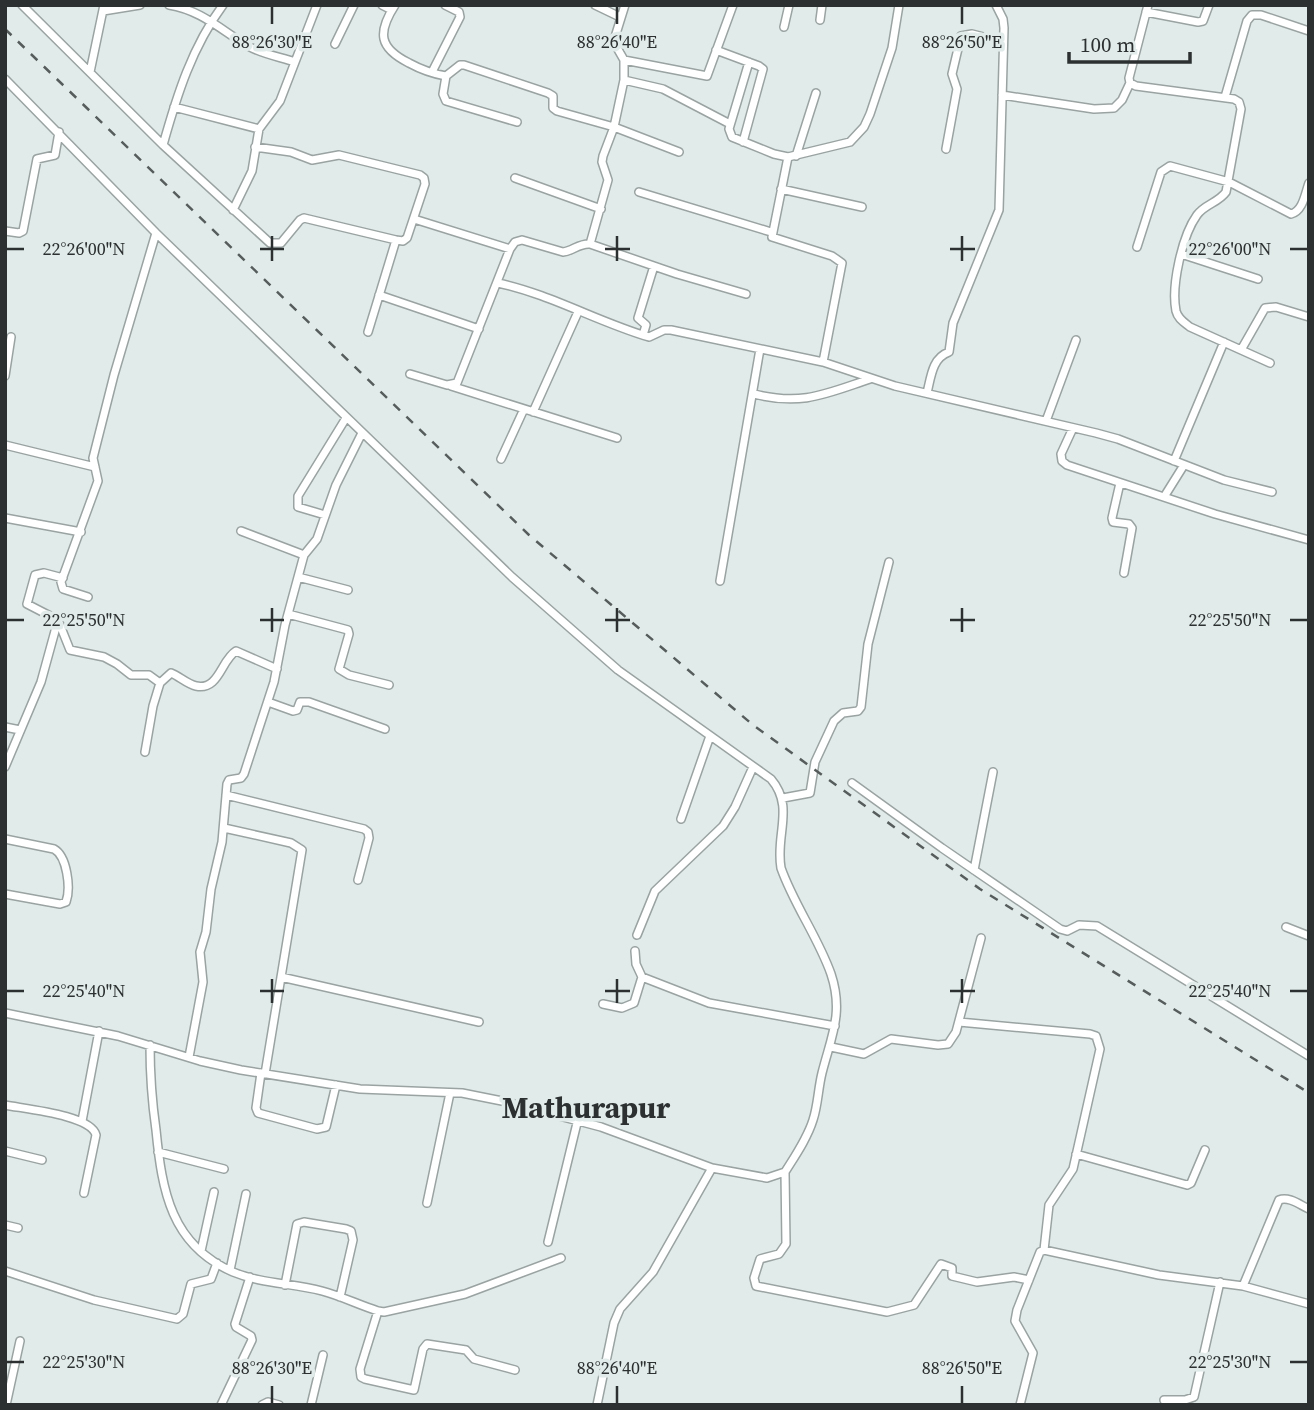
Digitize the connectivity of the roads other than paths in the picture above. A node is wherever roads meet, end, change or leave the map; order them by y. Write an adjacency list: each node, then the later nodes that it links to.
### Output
1 (22, 5): 33 (street)
2 (140, 5): 19 (street)
3 (169, 5): 23 (street)
4 (223, 5): 23 (street)
5 (317, 5): 31 (street)
6 (354, 5): 28 (street)
7 (382, 5): 18 (street)
8 (445, 5): 34 (street)
9 (595, 5): 22 (street)
10 (625, 5): 22 (street)
11 (733, 5): 29 (street)
12 (789, 5): 25 (street)
13 (822, 5): 24 (street)
14 (898, 5): 53 (street)
15 (996, 5): 27 (street)
16 (1209, 5): 20 (street)
17 (1254, 5): 21 (street)
18 (393, 7): 34 (street)
19 (103, 8): 33 (street)
20 (1147, 8): 38 (street)
21 (1252, 15): 26 (street); 41 (street)
22 (620, 17): 30 (street)
23 (212, 20): 31 (street); 42 (street)
24 (820, 20)
25 (784, 27)
26 (1309, 31)
27 (1003, 42): 40 (street); 51 (street)
28 (335, 44)
29 (716, 50): 30 (street); 32 (street)
30 (624, 60): 37 (street)
31 (295, 62): 46 (street)
32 (749, 62): 44 (street); 48 (street)
33 (90, 72): 49 (street)
34 (432, 72): 35 (street)
35 (446, 76): 43 (street); 45 (street)
36 (5, 79): 47 (street)
37 (624, 80): 44 (street); 45 (street)
38 (1130, 83): 40 (street); 41 (street)
39 (816, 93): 53 (street)
40 (1002, 95): 92 (street)
41 (1225, 97): 55 (street)
42 (174, 107): 46 (street); 49 (street)
43 (517, 122)
44 (730, 124): 48 (street)
45 (614, 127): 52 (street); 60 (street)
46 (259, 129): 50 (street)
47 (59, 132): 63 (street); 65 (street)
48 (743, 142): 53 (street)
49 (163, 145): 61 (street)
50 (255, 148): 61 (street); 62 (street)
51 (946, 149)
52 (679, 152)
53 (792, 156): 57 (street)
54 (515, 177): 60 (street)
55 (1228, 182): 56 (street); 68 (street); 70 (street)
56 (1309, 183)
57 (781, 189): 59 (street); 64 (street)
58 (639, 192): 64 (street)
59 (862, 207)
60 (601, 209): 67 (street)
61 (233, 210): 66 (street)
62 (414, 219): 66 (street); 69 (street)
63 (5, 231)
64 (771, 232): 86 (street)
65 (156, 233): 96 (street); 105 (street)
66 (396, 240): 75 (street)
67 (590, 244): 69 (street); 71 (street)
68 (1137, 247)
69 (510, 249): 73 (street)
70 (1181, 254): 72 (street); 83 (street)
71 (654, 266): 74 (street); 80 (street)
72 (1258, 279)
73 (498, 283): 76 (street); 78 (street)
74 (746, 294)
75 (379, 295): 78 (street); 79 (street)
76 (578, 312): 80 (street); 95 (street)
77 (1309, 317): 85 (street)
78 (479, 330): 91 (street)
79 (368, 332)
80 (643, 335): 84 (street)
81 (11, 337): 89 (street)
82 (1076, 340): 97 (street)
83 (1224, 342): 85 (street); 103 (street)
84 (760, 349): 86 (street); 93 (street)
85 (1241, 349): 87 (street)
86 (823, 362): 90 (street)
87 (1270, 363)
88 (410, 374): 91 (street)
89 (5, 376)
90 (870, 379): 92 (street); 93 (street)
91 (447, 385): 94 (street)
92 (927, 393): 97 (street)
93 (754, 394): 119 (street)
94 (524, 409): 95 (street); 102 (street)
95 (533, 412): 100 (street)
96 (346, 418): 99 (street); 109 (street)
97 (1046, 421): 98 (street)
98 (1073, 428): 103 (street); 106 (street)
99 (362, 433): 109 (street); 131 (street)
100 (617, 438)
101 (5, 445): 105 (street)
102 (501, 458)
103 (1174, 461): 104 (street)
104 (1184, 465): 107 (street); 108 (street)
105 (95, 467): 112 (street)
106 (1120, 483): 108 (street); 116 (street)
107 (1272, 492)
108 (1164, 498): 113 (street)
109 (325, 515): 114 (street)
110 (5, 518): 112 (street)
111 (241, 531): 114 (street)
112 (81, 532): 118 (street)
113 (1309, 540)
114 (304, 555): 117 (street)
115 (888, 562): 138 (street)
116 (1124, 573)
117 (298, 577): 120 (street); 122 (street)
118 (63, 578): 121 (street); 123 (street)
119 (720, 581)
120 (348, 590)
121 (88, 597)
122 (288, 614): 124 (street); 126 (street)
123 (58, 620): 125 (street); 130 (street)
124 (277, 669): 125 (street); 127 (street)
125 (160, 682): 132 (street)
126 (389, 685)
127 (268, 702): 129 (street); 137 (street)
128 (5, 727): 130 (street)
129 (385, 729)
130 (20, 730): 133 (street)
131 (710, 736): 134 (street); 139 (street)
132 (145, 752)
133 (5, 767)
134 (753, 767): 138 (street); 146 (street)
135 (993, 772): 142 (street)
136 (852, 783): 142 (street)
137 (226, 795): 140 (street); 143 (street)
138 (783, 798): 156 (street)
139 (681, 819)
140 (224, 828): 150 (street); 161 (street)
141 (5, 839): 144 (street)
142 (974, 870): 160 (street)
143 (358, 880)
144 (5, 894)
145 (1286, 927): 147 (street)
146 (637, 935)
147 (1309, 936)
148 (981, 938): 155 (street)
149 (635, 951): 151 (street)
150 (281, 976): 154 (street); 162 (street)
151 (642, 976): 152 (street); 156 (street)
152 (603, 1004)
153 (5, 1013): 157 (street)
154 (479, 1022)
155 (959, 1022): 159 (street); 171 (street)
156 (835, 1026): 159 (street)
157 (99, 1031): 158 (street); 167 (street)
158 (150, 1045): 161 (street); 170 (street)
159 (831, 1047): 175 (street)
160 (1309, 1056)
161 (189, 1057): 162 (street)
162 (263, 1073): 163 (street); 163 (street)
163 (336, 1085): 164 (street)
164 (450, 1093): 166 (street); 179 (street)
165 (5, 1105): 167 (street)
166 (578, 1119): 173 (street); 183 (street)
167 (82, 1121): 177 (street)
168 (1205, 1150): 171 (street)
169 (5, 1151): 172 (street)
170 (158, 1152): 174 (street); 185 (street)
171 (1076, 1154): 184 (street)
172 (42, 1160)
173 (712, 1168): 175 (street); 207 (street)
174 (224, 1169)
175 (785, 1172): 191 (street)
176 (214, 1192): 185 (street)
177 (84, 1193)
178 (246, 1194): 188 (street)
179 (427, 1203)
180 (1309, 1209): 194 (street)
181 (5, 1225): 182 (street)
182 (18, 1228)
183 (548, 1242)
184 (1044, 1250): 191 (street); 192 (street)
185 (201, 1251): 187 (street)
186 (561, 1258): 197 (street)
187 (217, 1263): 188 (street); 189 (street)
188 (230, 1270): 190 (street)
189 (5, 1271)
190 (250, 1277): 193 (street); 203 (street)
191 (1029, 1280): 208 (street)
192 (1220, 1282): 194 (street); 201 (street)
193 (285, 1285): 195 (street); 195 (street)
194 (1243, 1286): 196 (street)
195 (340, 1297): 197 (street)
196 (1309, 1304)
197 (378, 1311): 200 (street)
198 (20, 1341): 202 (street)
199 (323, 1354): 206 (street)
200 (515, 1370)
201 (1164, 1400)
202 (6, 1405)
203 (221, 1405)
204 (262, 1405): 205 (street)
205 (279, 1405)
206 (311, 1405)
207 (597, 1405)
208 (1020, 1405)

